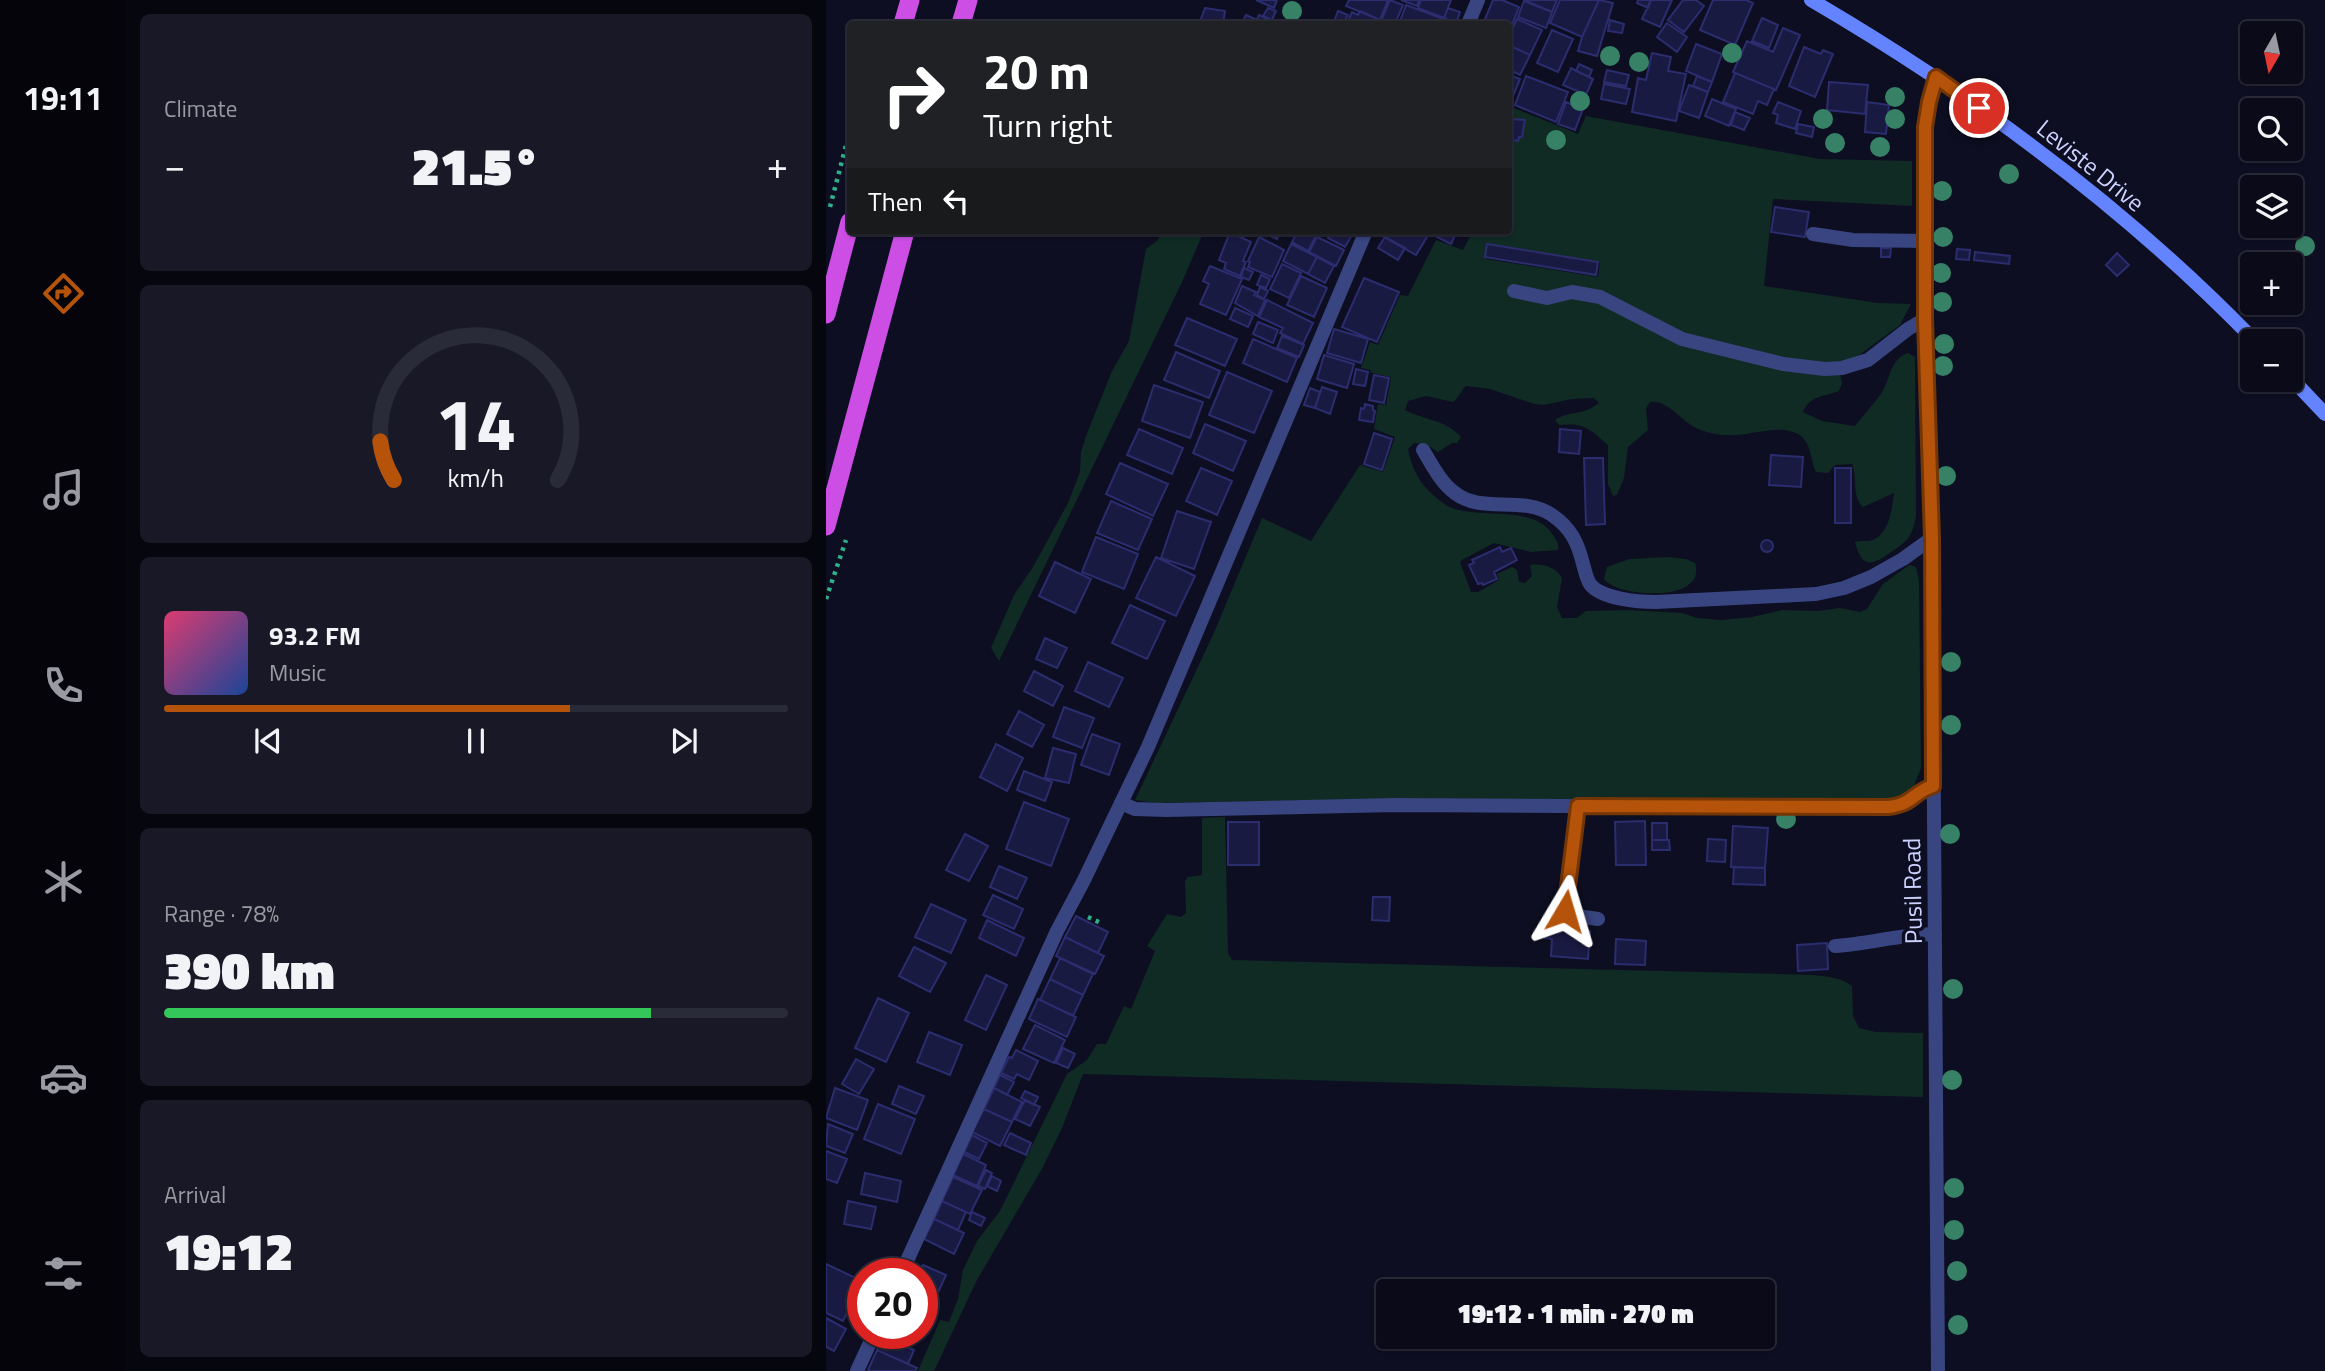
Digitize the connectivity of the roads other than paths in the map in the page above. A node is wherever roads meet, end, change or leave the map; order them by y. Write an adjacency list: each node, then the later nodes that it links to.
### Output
1 (910, 0): 5 (highway)
2 (968, 0): 6 (highway)
3 (1478, 0): 7 (street)
4 (1811, 0): 8 (main road, Leviste Drive)
5 (904, 21)
6 (962, 21)
7 (1469, 21)
8 (1936, 77): 13 (street, Pusil Road); 17 (main road, Leviste Drive)
9 (847, 234): 15 (highway)
10 (1813, 234): 13 (street)
11 (904, 235): 21 (highway)
12 (1364, 235): 24 (street)
13 (1926, 242): 16 (street, Pusil Road)
14 (1514, 291): 16 (street)
15 (826, 314)
16 (1925, 319): 22 (street, Pusil Road)
17 (2243, 329)
18 (2303, 391): 19 (main road)
19 (2325, 414)
20 (1423, 450): 22 (street)
21 (826, 526)
22 (1932, 538): 23 (street, Pusil Road)
23 (1933, 786): 25 (street); 27 (street, Pusil Road)
24 (1121, 803): 25 (street); 29 (street)
25 (1578, 806): 26 (street)
26 (1598, 919)
27 (1935, 934): 28 (street); 32 (street, Pusil Road)
28 (1835, 946)
29 (908, 1258)
30 (867, 1349): 31 (street)
31 (857, 1371)
32 (1938, 1371)

